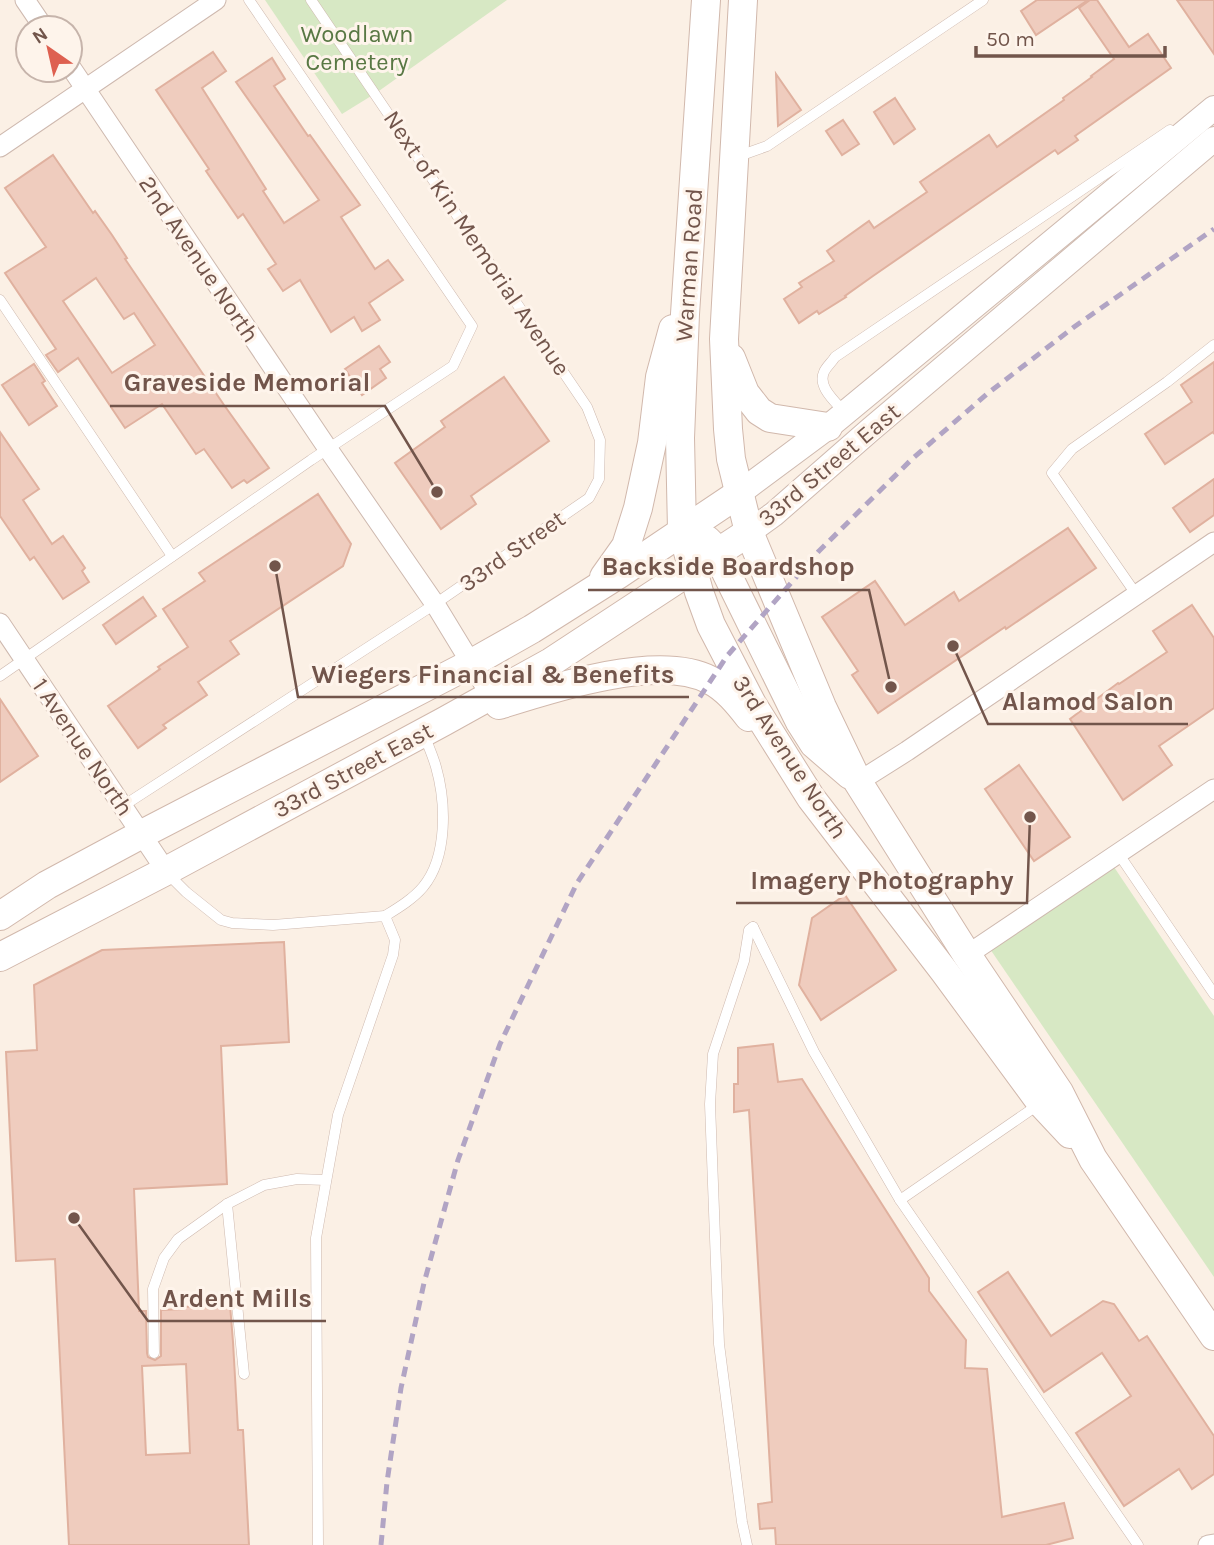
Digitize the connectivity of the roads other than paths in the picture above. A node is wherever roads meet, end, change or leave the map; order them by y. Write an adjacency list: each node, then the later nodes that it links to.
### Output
1 (216, 0): 8 (street)
2 (249, 0): 19 (lane)
3 (312, 0): 21 (lane, Next of Kin Memorial Avenue)
4 (706, 0): 14 (main road, Warman Road)
5 (743, 0): 13 (main road, Warman Road)
6 (983, 0): 13 (lane)
7 (82, 84): 8 (street, 2nd Avenue North)
8 (86, 90): 12 (street); 19 (street, 2nd Avenue North)
9 (1214, 100): 18 (lane, 33rd Street East)
10 (1214, 108): 18 (street, 33rd Street East)
11 (1214, 139): 23 (street, 33rd Street East)
12 (0, 146)
13 (735, 157): 16 (main road, Warman Road)
14 (688, 272): 22 (main road, Warman Road); 28 (main road)
15 (0, 300): 26 (lane)
16 (724, 339): 18 (main road); 20 (main road, Warman Road)
17 (1214, 345): 29 (lane)
18 (836, 420): 20 (street, 33rd Street East)
19 (328, 449): 26 (lane); 30 (street, 2nd Avenue North)
20 (738, 494): 22 (main road, 33rd Street East); 23 (main road, 3rd Avenue North)
21 (589, 498): 30 (lane, 33rd Street)
22 (682, 530): 25 (main road); 27 (main road, 3rd Avenue North); 28 (main road, 33rd Street East)
23 (749, 532): 25 (main road, 33rd Street East); 37 (main road, 3rd Avenue North)
24 (1214, 542): 29 (street)
25 (717, 554): 27 (main road, 33rd Street East); 37 (main road)
26 (172, 556): 32 (lane)
27 (693, 569): 35 (main road, 33rd Street East); 39 (main road, 3rd Avenue North)
28 (597, 587): 33 (main road, 33rd Street East)
29 (1136, 594): 37 (street)
30 (435, 604): 33 (street, 2nd Avenue North); 40 (lane)
31 (0, 623): 32 (street, 1 Avenue North)
32 (24, 659): 34 (lane); 40 (street, 1 Avenue North)
33 (472, 663): 35 (street, 2nd Avenue North); 41 (main road, 33rd Street East)
34 (0, 676)
35 (491, 696): 36 (main road, 33rd Street East)
36 (433, 727): 39 (main road); 43 (main road, 33rd Street East); 45 (lane)
37 (858, 782): 46 (main road, 3rd Avenue North)
38 (1214, 789): 42 (street)
39 (811, 798): 49 (main road, 3rd Avenue North)
40 (123, 806): 41 (street, 1 Avenue North)
41 (142, 834): 43 (street, 1 Avenue North); 44 (main road, 33rd Street East)
42 (1118, 853): 46 (street); 48 (lane)
43 (166, 871): 45 (lane); 47 (main road, 33rd Street East)
44 (0, 916)
45 (384, 916): 51 (lane)
46 (967, 955): 50 (main road, 3rd Avenue North)
47 (0, 957)
48 (1214, 994)
49 (1041, 1103): 50 (main road, 3rd Avenue North); 52 (lane)
50 (1094, 1159): 54 (main road, 3rd Avenue North)
51 (326, 1180): 53 (lane); 58 (lane)
52 (900, 1200): 59 (lane); 60 (lane)
53 (227, 1204): 55 (lane); 56 (lane)
54 (1214, 1336)
55 (154, 1353)
56 (244, 1374)
57 (1214, 1544): 61 (street)
58 (318, 1545)
59 (747, 1545)
60 (1138, 1545)
61 (1208, 1545)

